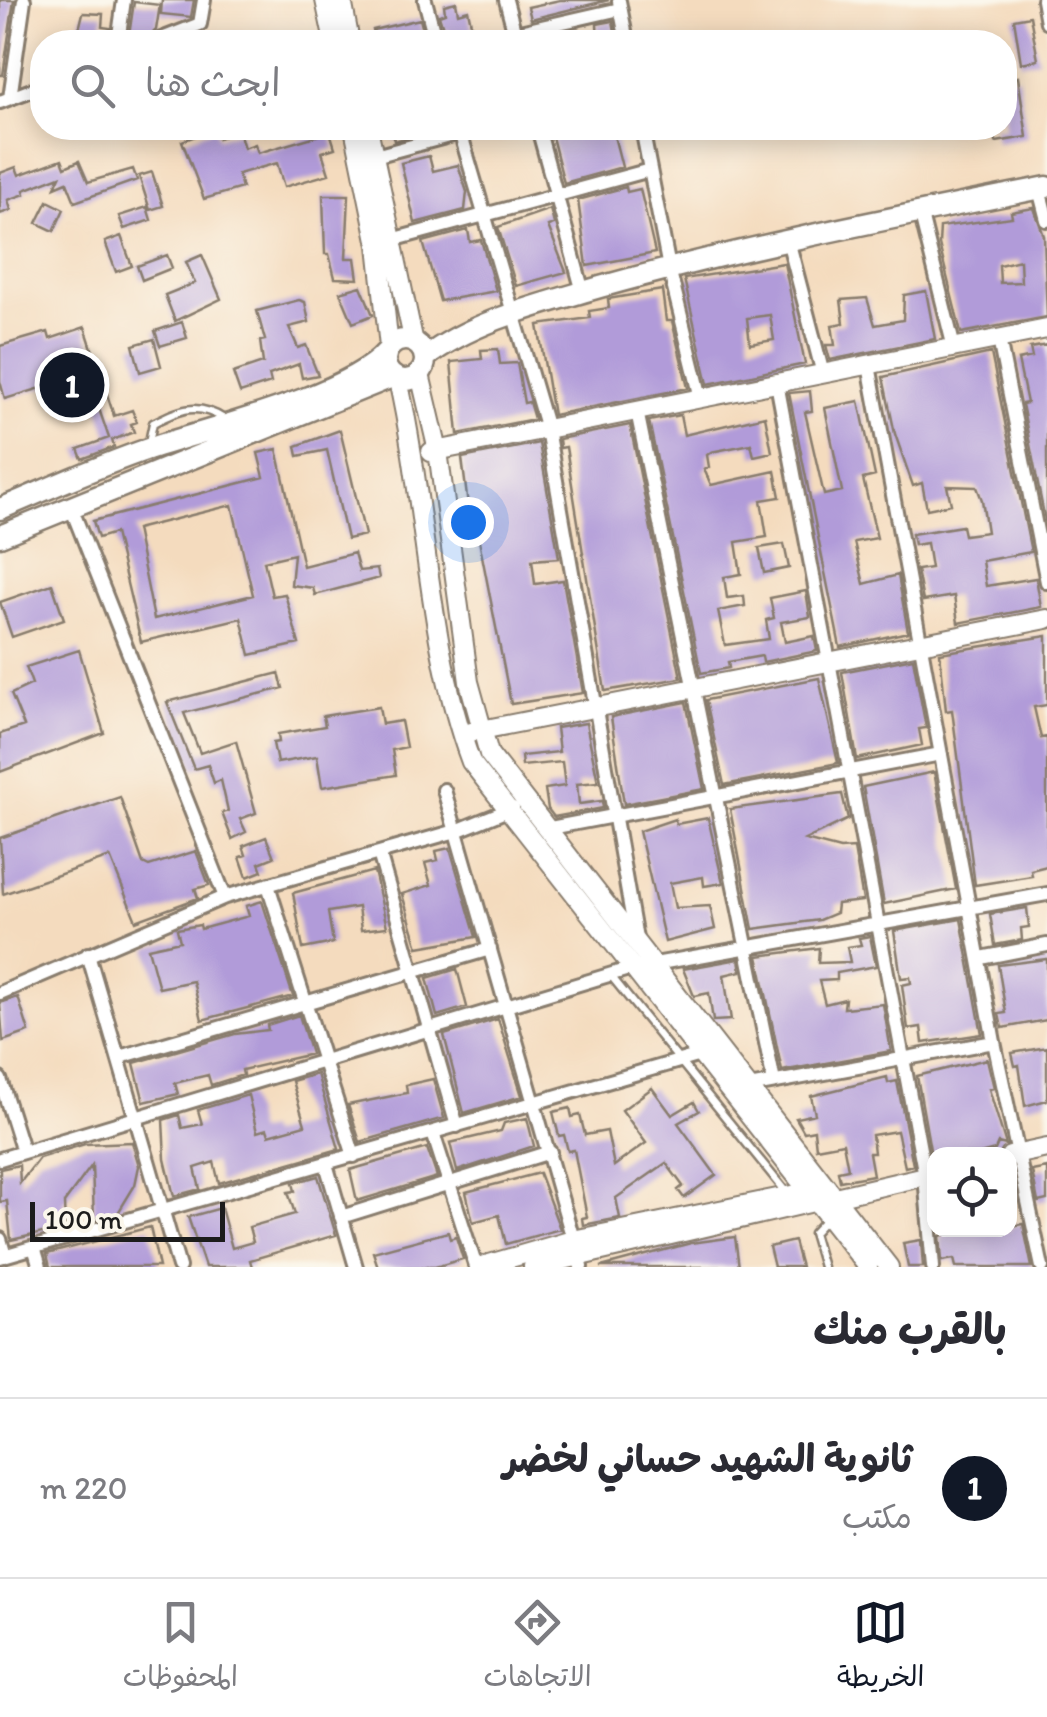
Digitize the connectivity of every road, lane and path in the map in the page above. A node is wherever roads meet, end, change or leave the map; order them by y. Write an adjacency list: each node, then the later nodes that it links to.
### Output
1 (24, 0): 20 (street)
2 (124, 0): 11 (street)
3 (204, 0): 12 (street)
4 (325, 0): 13 (main road)
5 (342, 0): 14 (main road)
6 (425, 0): 15 (street)
7 (506, 0): 16 (street)
8 (1043, 0): 10 (street)
9 (620, 4): 17 (street); 18 (street)
10 (1047, 22)
11 (120, 30)
12 (185, 30)
13 (331, 30)
14 (348, 30)
15 (433, 30)
16 (514, 30)
17 (540, 30)
18 (625, 30)
19 (30, 91): 20 (street)
20 (5, 100)
21 (356, 140): 42 (main road)
22 (371, 140): 27 (main road)
23 (427, 140): 27 (street)
24 (462, 140): 32 (street)
25 (541, 140): 30 (street)
26 (644, 140): 28 (street)
27 (375, 156): 34 (main road)
28 (650, 170): 30 (street); 36 (street)
29 (1043, 188): 31 (main road); 33 (street)
30 (555, 194): 32 (street); 37 (street)
31 (920, 211): 35 (main road); 41 (street)
32 (482, 218): 34 (street); 38 (street)
33 (1047, 220)
34 (392, 240): 43 (main road)
35 (788, 240): 36 (main road); 45 (street)
36 (669, 268): 37 (main road); 48 (street)
37 (583, 292): 38 (main road)
38 (509, 316): 43 (main road); 50 (street)
39 (1047, 329): 40 (main road)
40 (999, 339): 41 (main road); 57 (street)
41 (954, 348): 44 (main road)
42 (388, 350): 43 (main road); 46 (main road); 51 (main road)
43 (419, 355): 46 (main road); 52 (main road)
44 (869, 365): 45 (main road); 59 (street)
45 (823, 374): 47 (main road)
46 (395, 378): 51 (main road); 53 (main road)
47 (777, 383): 48 (main road); 60 (street)
48 (701, 398): 49 (main road)
49 (637, 412): 50 (main road); 63 (street)
50 (546, 429): 52 (main road); 64 (street)
51 (233, 432): 54 (main road); 55 (main road)
52 (438, 451): 53 (main road); 61 (main road)
53 (416, 456): 62 (main road)
54 (72, 507): 56 (main road); 78 (street)
55 (0, 508)
56 (0, 536)
57 (1047, 582)
58 (1047, 619): 59 (main road)
59 (919, 644): 60 (main road); 67 (street)
60 (825, 662): 63 (main road); 68 (street)
61 (469, 682): 62 (main road); 65 (main road)
62 (448, 688): 66 (main road)
63 (691, 688): 64 (main road); 70 (street)
64 (594, 706): 65 (main road); 72 (street)
65 (480, 730): 66 (main road); 71 (main road)
66 (461, 734): 71 (main road)
67 (941, 754): 68 (street); 79 (street)
68 (846, 770): 70 (street); 80 (street)
69 (444, 790): 74 (street)
70 (714, 796): 72 (street); 82 (street)
71 (516, 806): 73 (main road); 74 (street); 87 (main road)
72 (617, 815): 73 (street); 83 (street)
73 (545, 829): 83 (main road)
74 (456, 831): 75 (street); 84 (street)
75 (379, 853): 76 (street); 88 (street)
76 (268, 885): 78 (street); 91 (street)
77 (1047, 894): 79 (street)
78 (225, 897): 85 (street)
79 (971, 908): 80 (street); 86 (street)
80 (876, 926): 82 (street); 98 (street)
81 (1047, 945): 86 (street)
82 (744, 946): 87 (street); 101 (street)
83 (637, 948): 87 (main road)
84 (490, 949): 88 (street); 92 (street)
85 (88, 954): 90 (street); 96 (street)
86 (981, 958): 94 (street)
87 (641, 967): 89 (street); 95 (main road); 102 (main road)
88 (412, 971): 91 (street); 93 (street)
89 (611, 975): 92 (street); 99 (lane)
90 (0, 993)
91 (306, 1000): 96 (street); 97 (street)
92 (507, 1005): 93 (street); 103 (street)
93 (428, 1028): 97 (street); 105 (street)
94 (994, 1042): 98 (street); 107 (street)
95 (700, 1054): 99 (street); 120 (main road)
96 (120, 1057): 104 (street)
97 (324, 1058): 104 (street); 112 (street)
98 (900, 1058): 101 (street); 114 (street)
99 (680, 1060): 103 (street); 119 (lane)
100 (0, 1079): 109 (street)
101 (774, 1082): 102 (street)
102 (750, 1088): 120 (main road)
103 (536, 1103): 105 (street); 110 (street)
104 (137, 1116): 109 (street); 121 (street)
105 (457, 1126): 106 (street)
106 (433, 1133): 112 (street); 118 (street)
107 (1013, 1147)
108 (1047, 1148): 111 (main road)
109 (23, 1152): 113 (street)
110 (550, 1152): 118 (street); 127 (street)
111 (1017, 1153)
112 (354, 1156): 115 (street)
113 (0, 1158)
114 (927, 1163)
115 (326, 1164): 121 (street); 122 (street)
116 (1017, 1166): 138 (street)
117 (927, 1176): 120 (main road)
118 (449, 1182): 122 (street); 132 (street)
119 (787, 1193): 120 (main road); 127 (main road)
120 (818, 1194): 123 (main road); 127 (main road); 136 (main road)
121 (162, 1210): 126 (street); 130 (street)
122 (341, 1217): 131 (street)
123 (830, 1218): 134 (lane); 135 (main road)
124 (932, 1237): 137 (street)
125 (0, 1239): 128 (street)
126 (34, 1247): 128 (street); 129 (street)
127 (577, 1254): 132 (main road); 133 (main road)
128 (2, 1256)
129 (40, 1267)
130 (178, 1267)
131 (356, 1267)
132 (477, 1267)
133 (533, 1267)
134 (823, 1267)
135 (868, 1267)
136 (890, 1267)
137 (933, 1267)
138 (1042, 1267)

